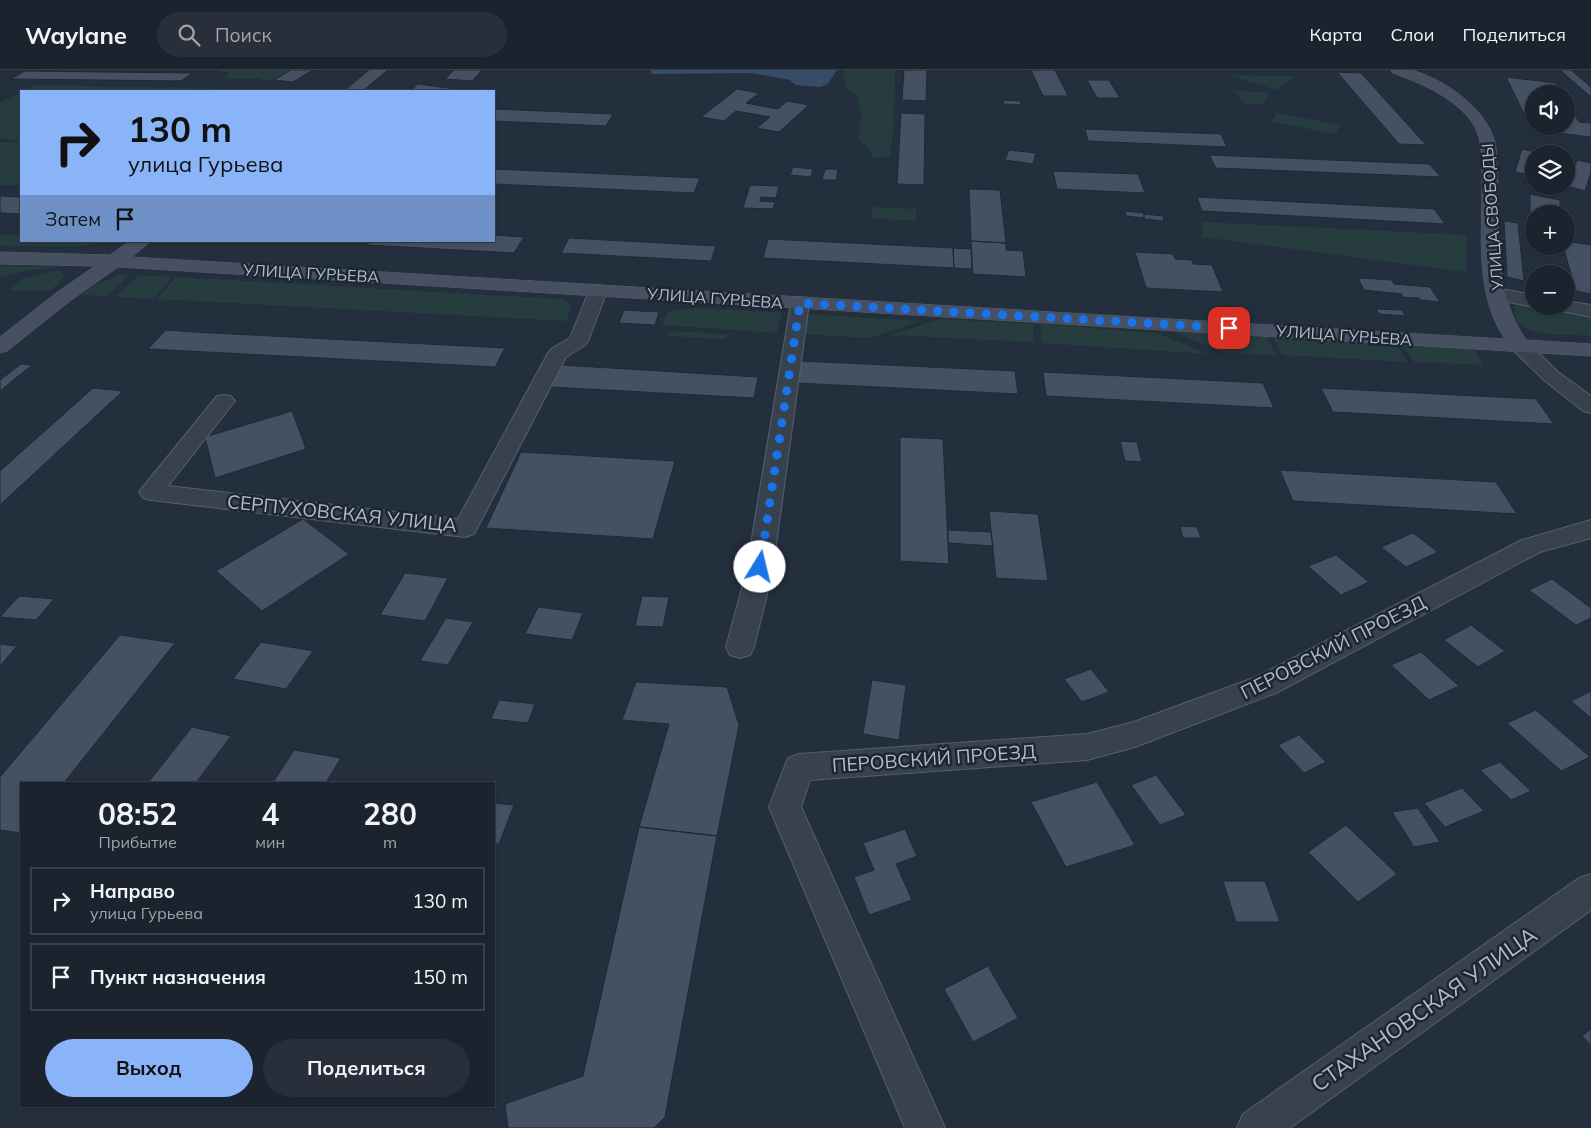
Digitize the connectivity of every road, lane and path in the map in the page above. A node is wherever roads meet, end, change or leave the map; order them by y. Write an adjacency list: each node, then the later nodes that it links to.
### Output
1 (379, 70): 3 (main road)
2 (1398, 70): 8 (main road, УЛИЦА СВОБОДЫ)
3 (354, 90)
4 (141, 242): 6 (main road)
5 (0, 258): 6 (main road, УЛИЦА ГУРЬЕВА)
6 (114, 261): 7 (main road, УЛИЦА ГУРЬЕВА); 14 (main road)
7 (598, 291): 10 (main road, УЛИЦА ГУРЬЕВА); 16 (street, СЕРПУХОВСКАЯ УЛИЦА)
8 (1496, 294): 9 (street); 13 (main road, УЛИЦА СВОБОДЫ)
9 (1525, 299)
10 (800, 303): 13 (main road, УЛИЦА ГУРЬЕВА); 19 (street)
11 (1575, 308): 12 (street)
12 (1591, 311)
13 (1520, 346): 15 (main road, УЛИЦА ГУРЬЕВА); 17 (street)
14 (0, 347)
15 (1591, 350)
16 (224, 401)
17 (1591, 406)
18 (1591, 529): 21 (street, ПЕРОВСКИЙ ПРОЕЗД)
19 (740, 646)
20 (1591, 890): 22 (street, СТАХАНОВСКАЯ УЛИЦА)
21 (925, 1128)
22 (1257, 1128)

